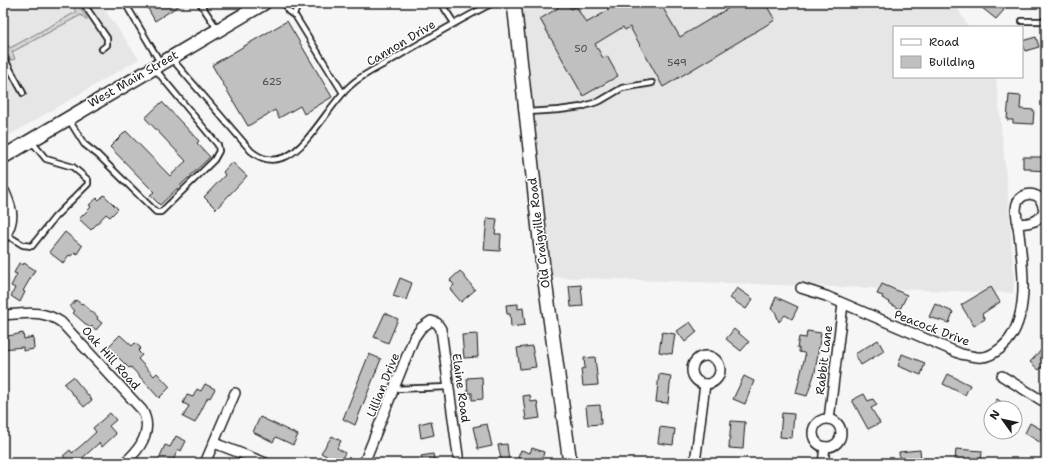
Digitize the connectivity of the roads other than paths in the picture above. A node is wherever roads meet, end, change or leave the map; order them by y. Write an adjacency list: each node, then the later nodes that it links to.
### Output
1 (83, 3): 15 (lane)
2 (125, 3): 17 (lane)
3 (200, 3): 14 (lane)
4 (264, 3): 14 (street, West Main Street)
5 (284, 3): 10 (lane)
6 (295, 3): 10 (lane)
7 (441, 3): 13 (lane)
8 (493, 3): 13 (lane, Cannon Drive)
9 (514, 3): 21 (street, Old Craigville Road)
10 (294, 14): 20 (lane)
11 (1022, 21): 12 (lane)
12 (1046, 21)
13 (454, 22): 20 (lane, Cannon Drive)
14 (218, 30): 17 (street, West Main Street)
15 (102, 49)
16 (3, 56): 19 (lane)
17 (162, 63): 20 (lane, Cannon Drive); 22 (street, West Main Street); 22 (lane)
18 (652, 82): 21 (lane)
19 (22, 93)
20 (343, 93)
21 (527, 112): 46 (street, Old Craigville Road)
22 (68, 118): 23 (street, West Main Street)
23 (32, 140): 24 (street, West Main Street); 27 (lane)
24 (3, 157)
25 (3, 193): 27 (street)
26 (1017, 224): 29 (street, Peacock Drive)
27 (4, 235)
28 (801, 288): 29 (street, Peacock Drive)
29 (842, 304): 38 (street, Rabbit Lane)
30 (3, 315): 41 (street, Oak Hill Road)
31 (432, 321): 34 (street, Elaine Road); 35 (street, Lillian Drive)
32 (1002, 376): 37 (street)
33 (705, 384): 47 (street)
34 (449, 387): 35 (lane); 45 (street, Elaine Road)
35 (394, 389): 44 (street, Lillian Drive)
36 (235, 393): 39 (street)
37 (1044, 400)
38 (829, 419): 40 (street); 40 (street)
39 (214, 443): 42 (street); 43 (street)
40 (824, 447): 48 (street)
41 (124, 463)
42 (205, 463)
43 (266, 463)
44 (364, 463)
45 (459, 463)
46 (570, 463)
47 (695, 463)
48 (823, 463)

